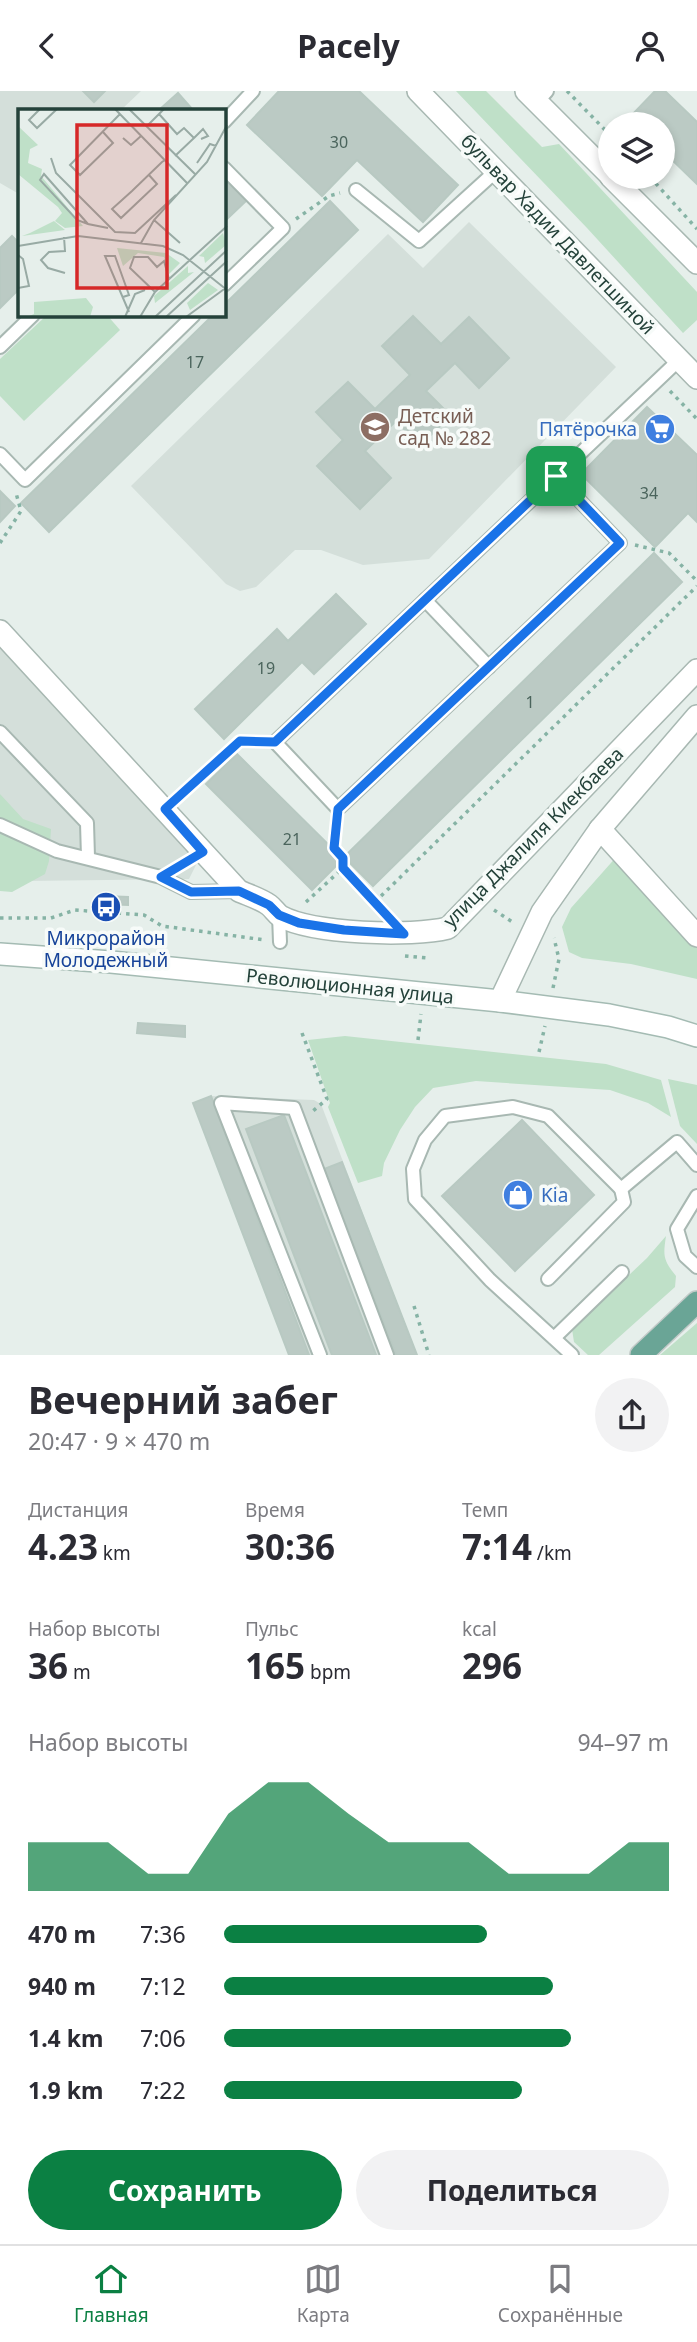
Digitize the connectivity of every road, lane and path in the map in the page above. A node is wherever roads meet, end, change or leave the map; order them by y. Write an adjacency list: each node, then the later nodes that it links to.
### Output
1 (253, 91): 5 (lane)
2 (418, 91): 9 (street, бульвар Хадии Давлетшиной)
3 (567, 91): 6 (path)
4 (537, 95): 7 (street)
5 (226, 120)
6 (598, 123)
7 (598, 162)
8 (226, 170): 13 (lane)
9 (496, 171): 12 (lane); 20 (street, бульвар Хадии Давлетшиной)
10 (624, 189): 15 (street)
11 (661, 189): 14 (path)
12 (356, 190): 13 (path)
13 (283, 228): 16 (lane)
14 (697, 229)
15 (697, 263)
16 (226, 283)
17 (31, 317): 19 (lane)
18 (192, 317): 26 (lane)
19 (0, 348)
20 (680, 359): 21 (street, бульвар Хадии Давлетшиной); 22 (lane)
21 (697, 378)
22 (659, 379): 23 (path); 25 (lane)
23 (697, 419)
24 (0, 454): 26 (lane)
25 (556, 476): 28 (lane); 30 (lane)
26 (25, 480): 27 (path)
27 (0, 543)
28 (620, 543): 29 (path); 32 (lane)
29 (697, 584): 44 (path)
30 (425, 600): 32 (lane); 36 (lane)
31 (0, 631): 37 (street, улица Джалиля Киекбаева)
32 (489, 667): 38 (lane)
33 (697, 670): 50 (street, улица Джалиля Киекбаева)
34 (697, 716): 40 (street)
35 (0, 732): 41 (lane)
36 (275, 742): 37 (path); 38 (lane)
37 (165, 809): 43 (street, улица Джалиля Киекбаева)
38 (338, 809): 42 (path)
39 (0, 825): 41 (lane)
40 (600, 829): 48 (street); 53 (street)
41 (88, 857): 43 (lane)
42 (343, 868): 44 (path); 45 (path)
43 (239, 891): 45 (street, улица Джалиля Киекбаева)
44 (375, 902): 50 (path)
45 (279, 915): 49 (lane); 50 (street, улица Джалиля Киекбаева)
46 (0, 918): 49 (path)
47 (553, 932): 54 (path)
48 (697, 936)
49 (280, 942)
50 (402, 944): 52 (path)
51 (0, 954): 53 (street, Революционная улица)
52 (427, 958)
53 (500, 1001): 54 (street, Революционная улица)
54 (549, 1009): 56 (street, Революционная улица); 57 (path)
55 (302, 1033): 58 (path)
56 (697, 1036)
57 (539, 1052)
58 (300, 1123): 68 (lane); 69 (lane)
59 (697, 1165): 60 (lane)
60 (621, 1189): 64 (lane); 67 (lane)
61 (697, 1196): 62 (lane)
62 (697, 1267)
63 (622, 1272): 67 (lane)
64 (548, 1279)
65 (697, 1302): 72 (main road)
66 (414, 1306): 70 (path)
67 (554, 1338): 71 (lane)
68 (320, 1355)
69 (387, 1355)
70 (429, 1355)
71 (572, 1355)
72 (641, 1355)

